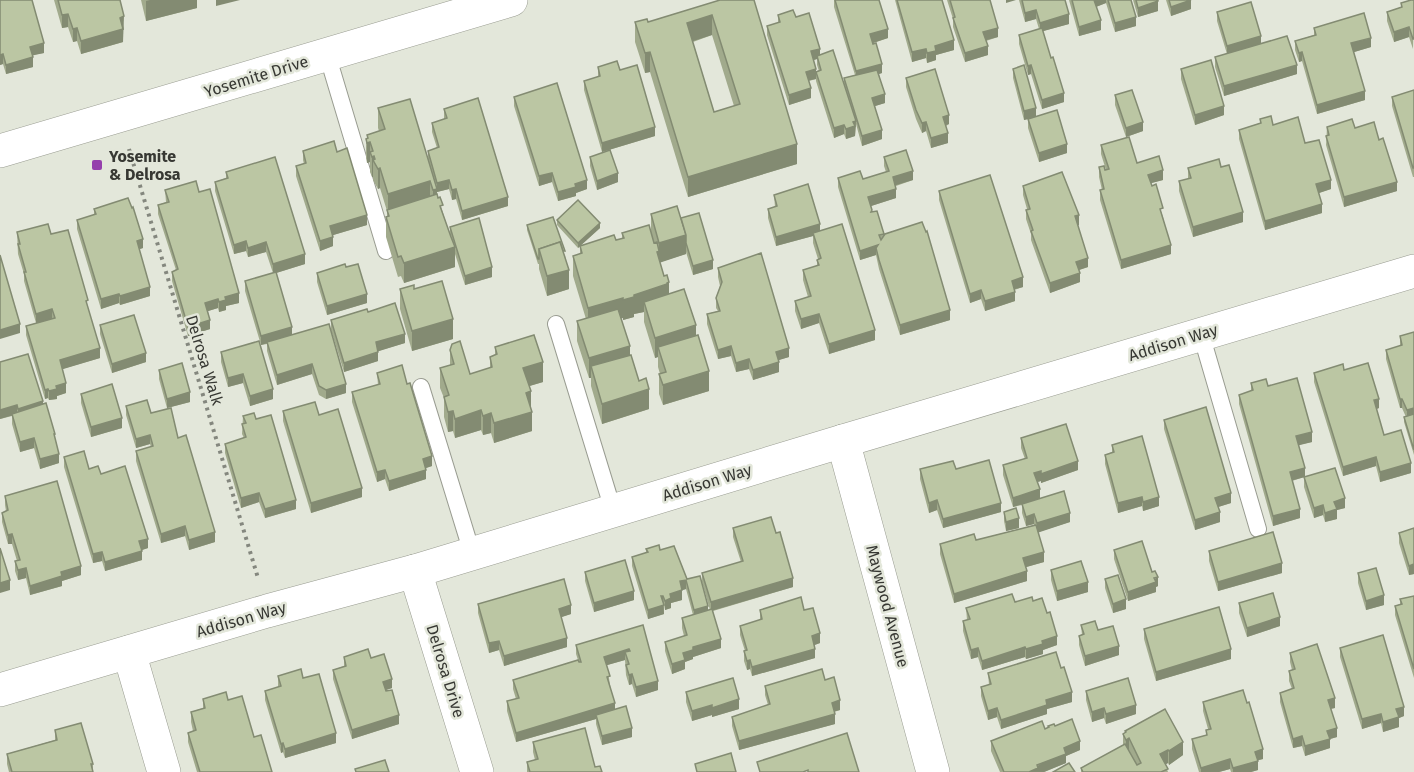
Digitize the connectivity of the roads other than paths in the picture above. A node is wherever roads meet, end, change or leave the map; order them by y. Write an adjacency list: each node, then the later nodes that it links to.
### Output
1 (511, 0): 2 (street, Yosemite Drive)
2 (327, 54): 3 (street, Yosemite Drive); 4 (lane)
3 (0, 151)
4 (386, 251)
5 (1414, 271): 7 (street, Addison Way)
6 (556, 324): 10 (lane)
7 (1201, 334): 9 (street, Addison Way); 11 (lane)
8 (421, 387): 12 (lane)
9 (843, 441): 10 (street, Addison Way); 18 (street, Maywood Avenue)
10 (613, 510): 12 (street, Addison Way)
11 (1258, 529)
12 (472, 553): 13 (street, Addison Way)
13 (415, 571): 14 (street, Addison Way); 17 (street, Delrosa Drive)
14 (129, 652): 15 (street, Addison Way); 16 (street)
15 (0, 690)
16 (164, 772)
17 (477, 772)
18 (933, 772)

